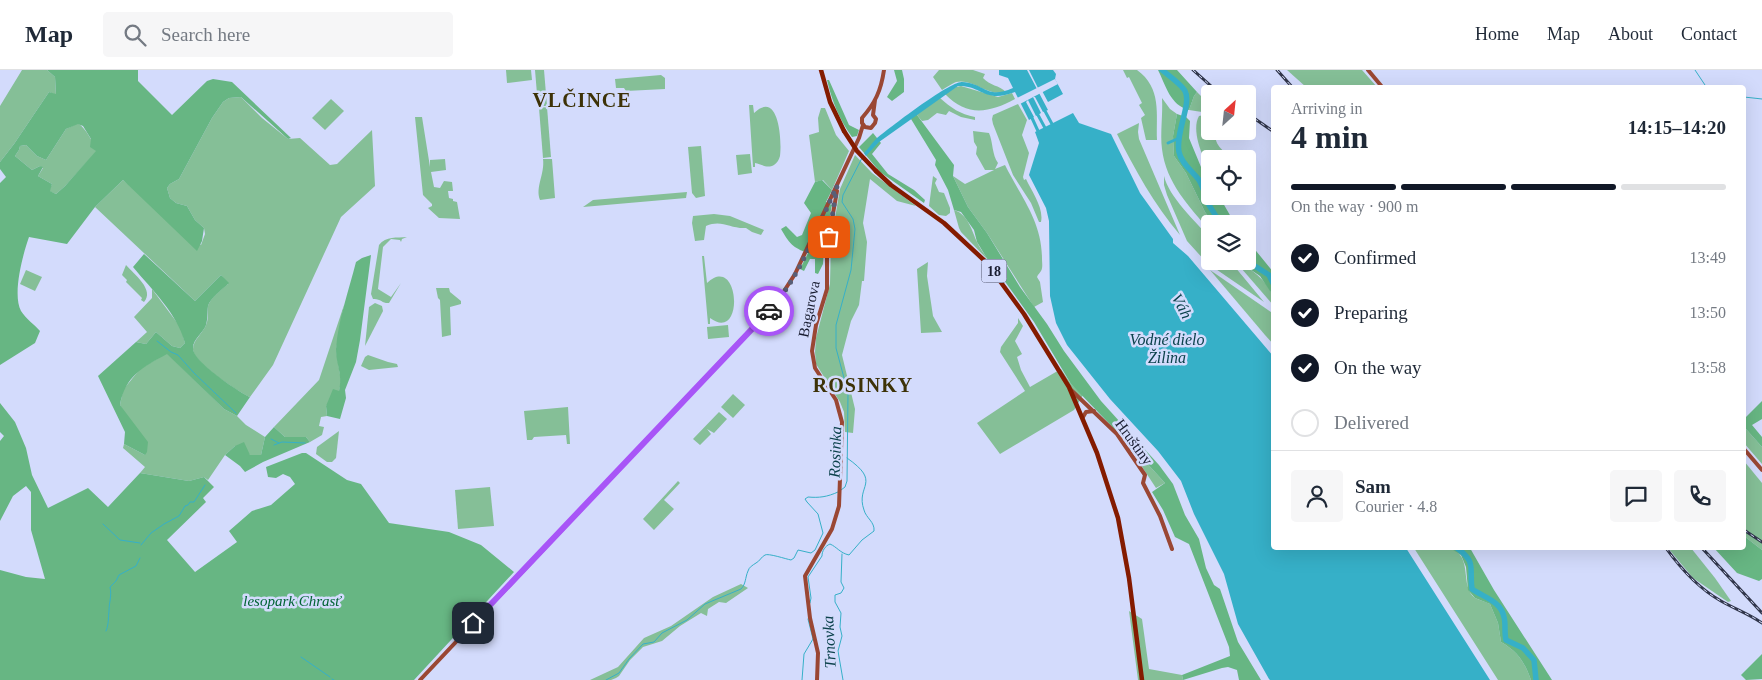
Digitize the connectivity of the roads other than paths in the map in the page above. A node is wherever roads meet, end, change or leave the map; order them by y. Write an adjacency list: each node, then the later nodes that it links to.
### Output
1 (821, 70): 12 (main road, 18, bridge)
2 (884, 70): 5 (street)
3 (1368, 70): 4 (street)
4 (1380, 85)
5 (875, 100): 6 (street); 7 (street)
6 (868, 114): 7 (street); 8 (street)
7 (873, 116): 9 (street)
8 (863, 125): 9 (street); 10 (street)
9 (868, 128): 10 (street)
10 (859, 138): 11 (street)
11 (837, 186): 18 (street); 19 (street, Bagarova)
12 (1069, 387): 13 (street, Hruštiny); 14 (main road, 18)
13 (1094, 411): 14 (street); 17 (street, Hruštiny)
14 (1083, 417): 20 (main road, 18)
15 (1746, 451): 16 (street)
16 (1762, 470)
17 (1172, 548)
18 (420, 680)
19 (817, 680)
20 (1142, 680)

